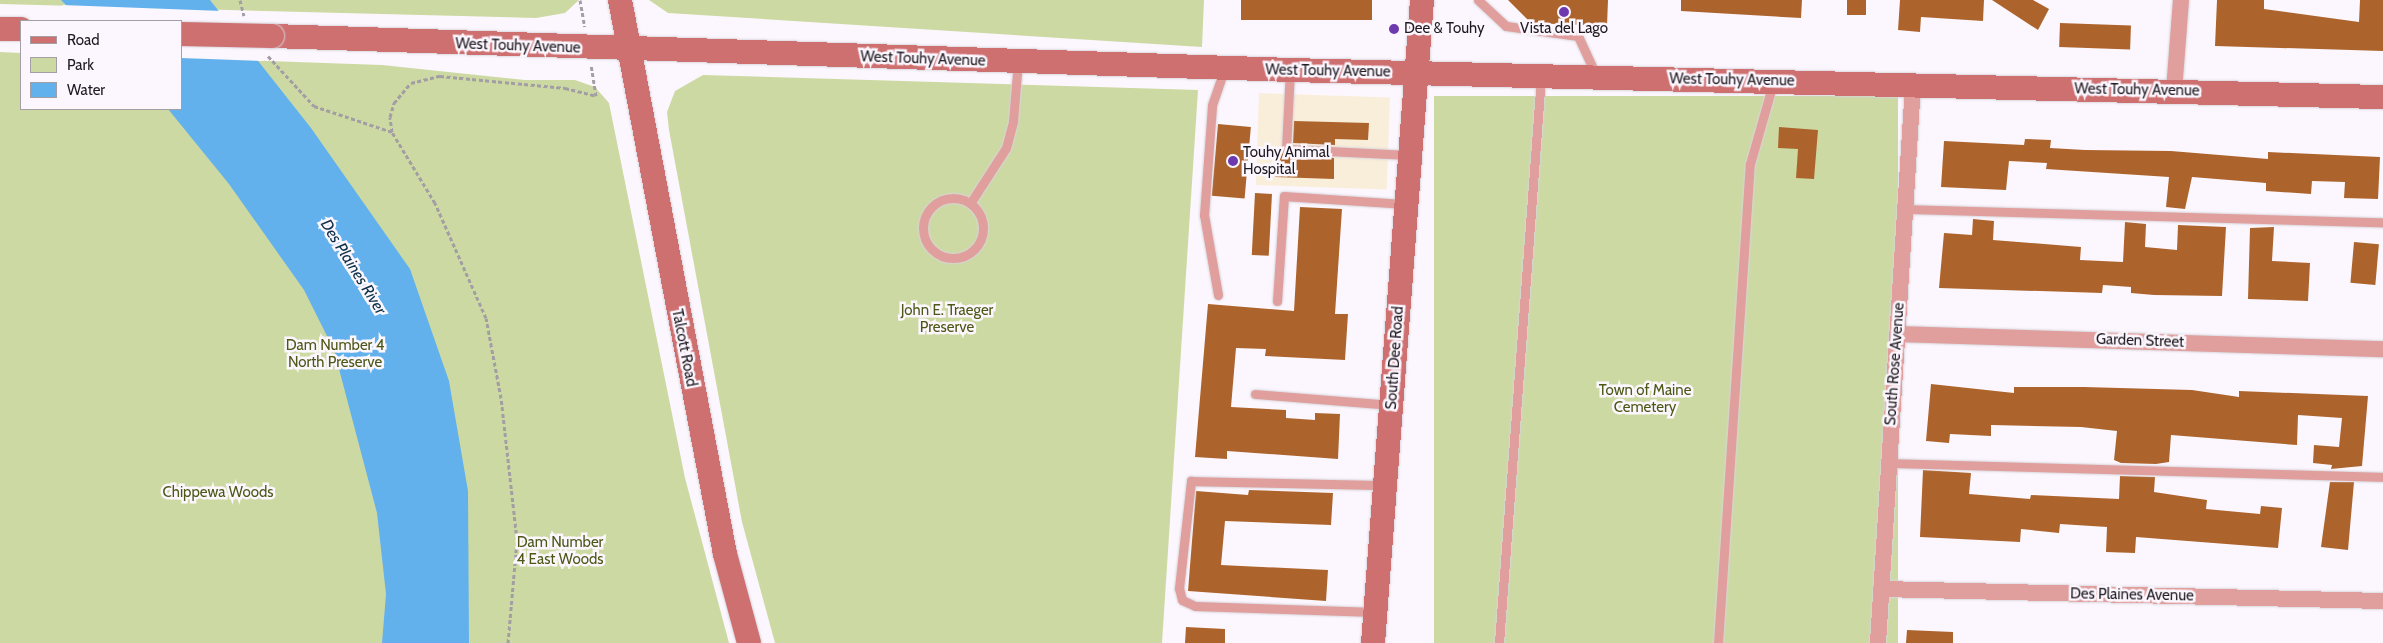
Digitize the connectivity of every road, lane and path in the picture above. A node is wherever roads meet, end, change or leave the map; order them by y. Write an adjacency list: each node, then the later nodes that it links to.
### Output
1 (240, 0): 6 (path)
2 (620, 0): 11 (main road, Talcott Road)
3 (1422, 0): 15 (main road, South Dee Road)
4 (1478, 0): 17 (lane)
5 (2181, 0): 20 (street)
6 (248, 24)
7 (0, 29): 8 (main road)
8 (20, 29)
9 (182, 34): 10 (main road, West Touhy Avenue, bridge)
10 (267, 41): 11 (main road, West Touhy Avenue); 23 (path)
11 (629, 51): 12 (main road, West Touhy Avenue); 42 (main road, Talcott Road)
12 (1018, 62): 13 (main road, West Touhy Avenue); 25 (lane)
13 (1225, 68): 14 (main road, West Touhy Avenue); 29 (lane)
14 (1290, 70): 15 (main road, West Touhy Avenue); 24 (lane)
15 (1417, 72): 16 (main road, West Touhy Avenue); 24 (main road, South Dee Road)
16 (1541, 75): 17 (main road, West Touhy Avenue); 44 (lane)
17 (1596, 76): 18 (main road, West Touhy Avenue)
18 (1773, 81): 19 (main road, West Touhy Avenue); 45 (lane)
19 (1913, 84): 20 (main road, West Touhy Avenue); 27 (street, South Rose Avenue)
20 (2174, 91): 22 (main road, West Touhy Avenue)
21 (596, 96): 23 (path)
22 (2383, 97)
23 (392, 132): 41 (path)
24 (1411, 155): 26 (main road, South Dee Road)
25 (971, 202): 25 (lane)
26 (1407, 204): 30 (lane); 34 (main road, South Dee Road)
27 (1905, 209): 28 (lane); 31 (street, South Rose Avenue)
28 (2383, 222)
29 (1218, 295)
30 (1277, 301)
31 (1897, 334): 32 (street, Garden Street); 35 (street, South Rose Avenue)
32 (2383, 349)
33 (1255, 394): 34 (lane)
34 (1391, 405): 37 (main road, South Dee Road)
35 (1889, 463): 36 (lane); 38 (street, South Rose Avenue)
36 (2383, 477)
37 (1385, 485): 40 (main road, South Dee Road); 40 (lane)
38 (1881, 589): 39 (street, Des Plaines Avenue); 46 (street, South Rose Avenue)
39 (2383, 601)
40 (1375, 612): 43 (main road, South Dee Road)
41 (508, 643)
42 (749, 643)
43 (1373, 643)
44 (1499, 643)
45 (1718, 643)
46 (1878, 643)

